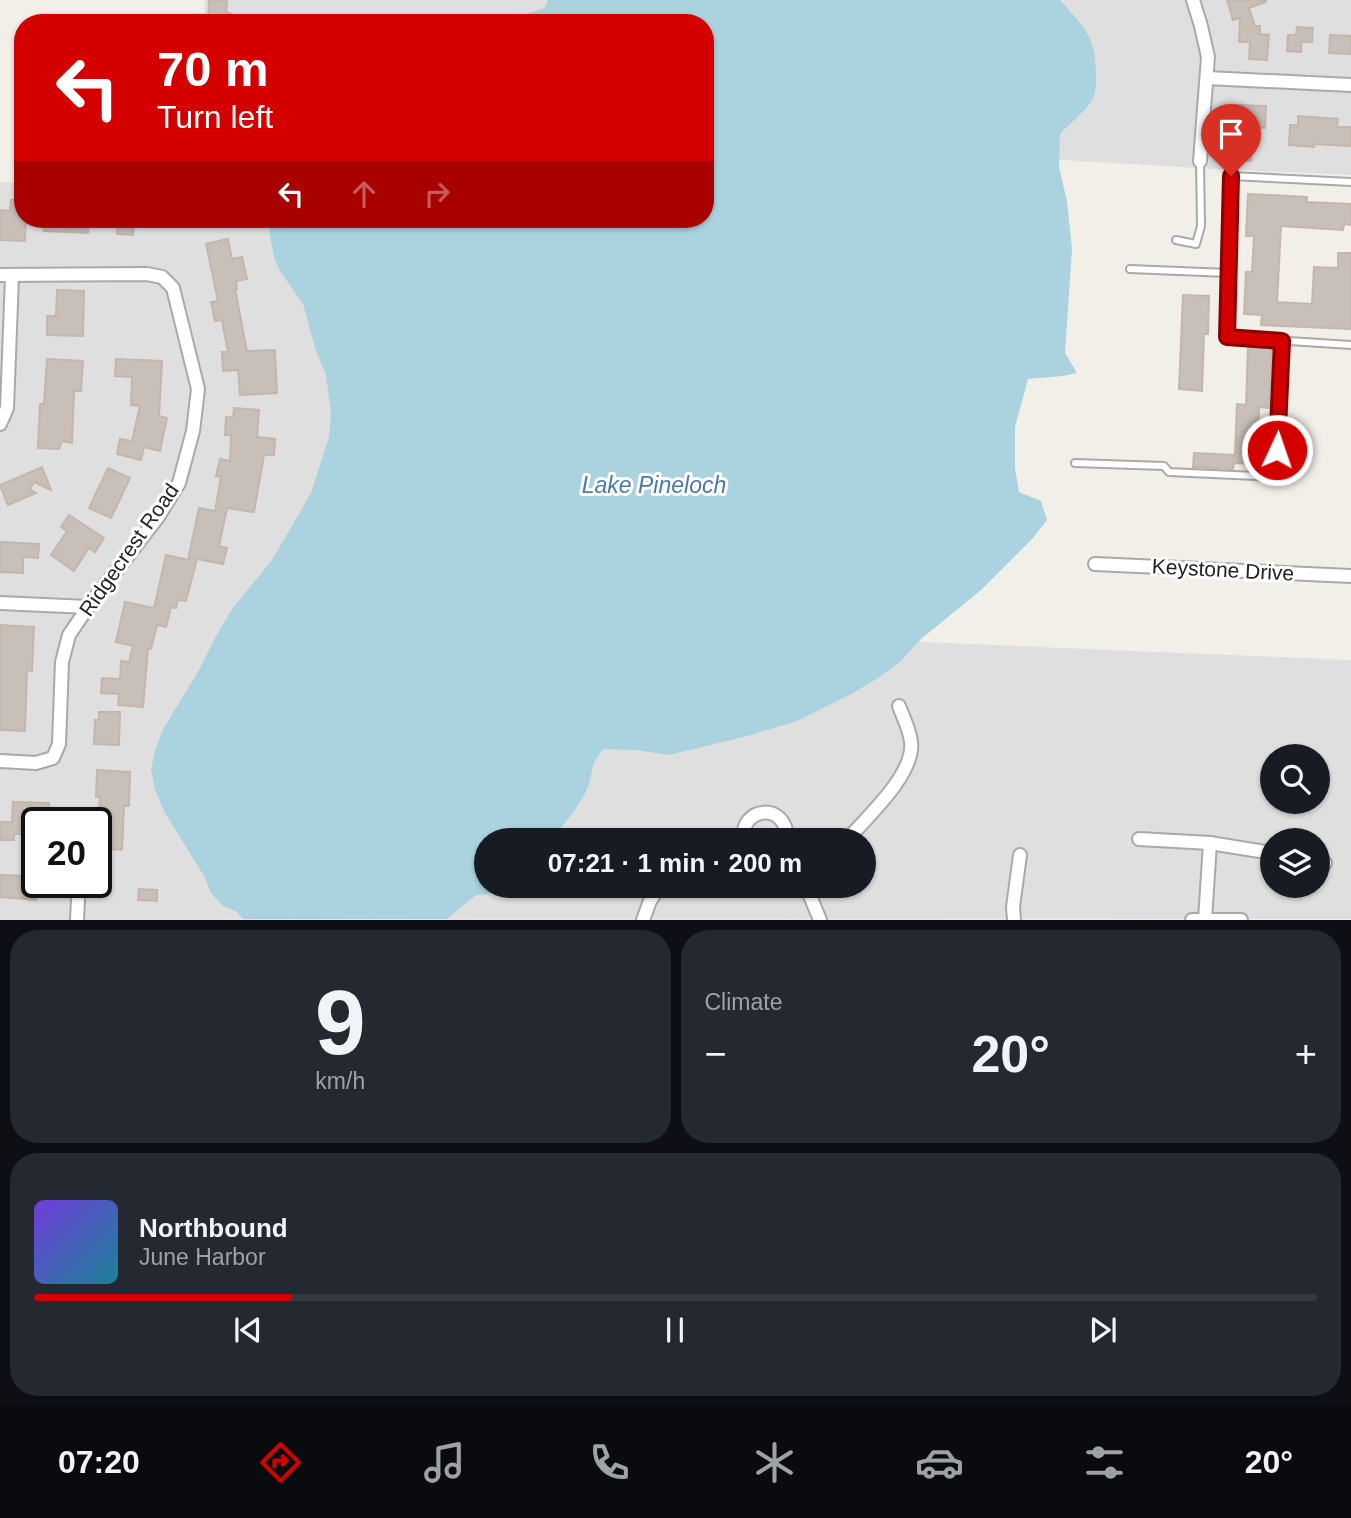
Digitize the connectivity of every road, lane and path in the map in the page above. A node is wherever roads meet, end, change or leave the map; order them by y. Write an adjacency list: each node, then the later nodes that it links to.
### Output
1 (1194, 0): 2 (street)
2 (1207, 78): 3 (street); 4 (street)
3 (1351, 86)
4 (1200, 161): 6 (lane)
5 (1351, 182): 8 (lane)
6 (1176, 240)
7 (1130, 269): 8 (lane)
8 (1228, 273): 10 (lane)
9 (6, 276): 12 (street); 17 (street, Ridgecrest Road)
10 (1282, 341): 11 (lane); 13 (lane)
11 (1351, 345)
12 (0, 424)
13 (1075, 463)
14 (1095, 564): 15 (street, Keystone Drive)
15 (1351, 576)
16 (0, 603): 17 (street)
17 (88, 607): 19 (street, Ridgecrest Road)
18 (899, 706): 22 (street)
19 (0, 761)
20 (744, 828): 21 (street)
21 (787, 828)
22 (857, 828)
23 (1139, 839): 24 (street)
24 (1210, 843): 25 (street); 34 (street)
25 (1260, 851)
26 (1020, 855): 33 (street)
27 (652, 898): 31 (street)
28 (811, 898): 32 (street)
29 (78, 900): 30 (street)
30 (77, 919)
31 (643, 919)
32 (820, 919)
33 (1014, 919)
34 (1200, 919): 35 (street)
35 (1239, 919)

